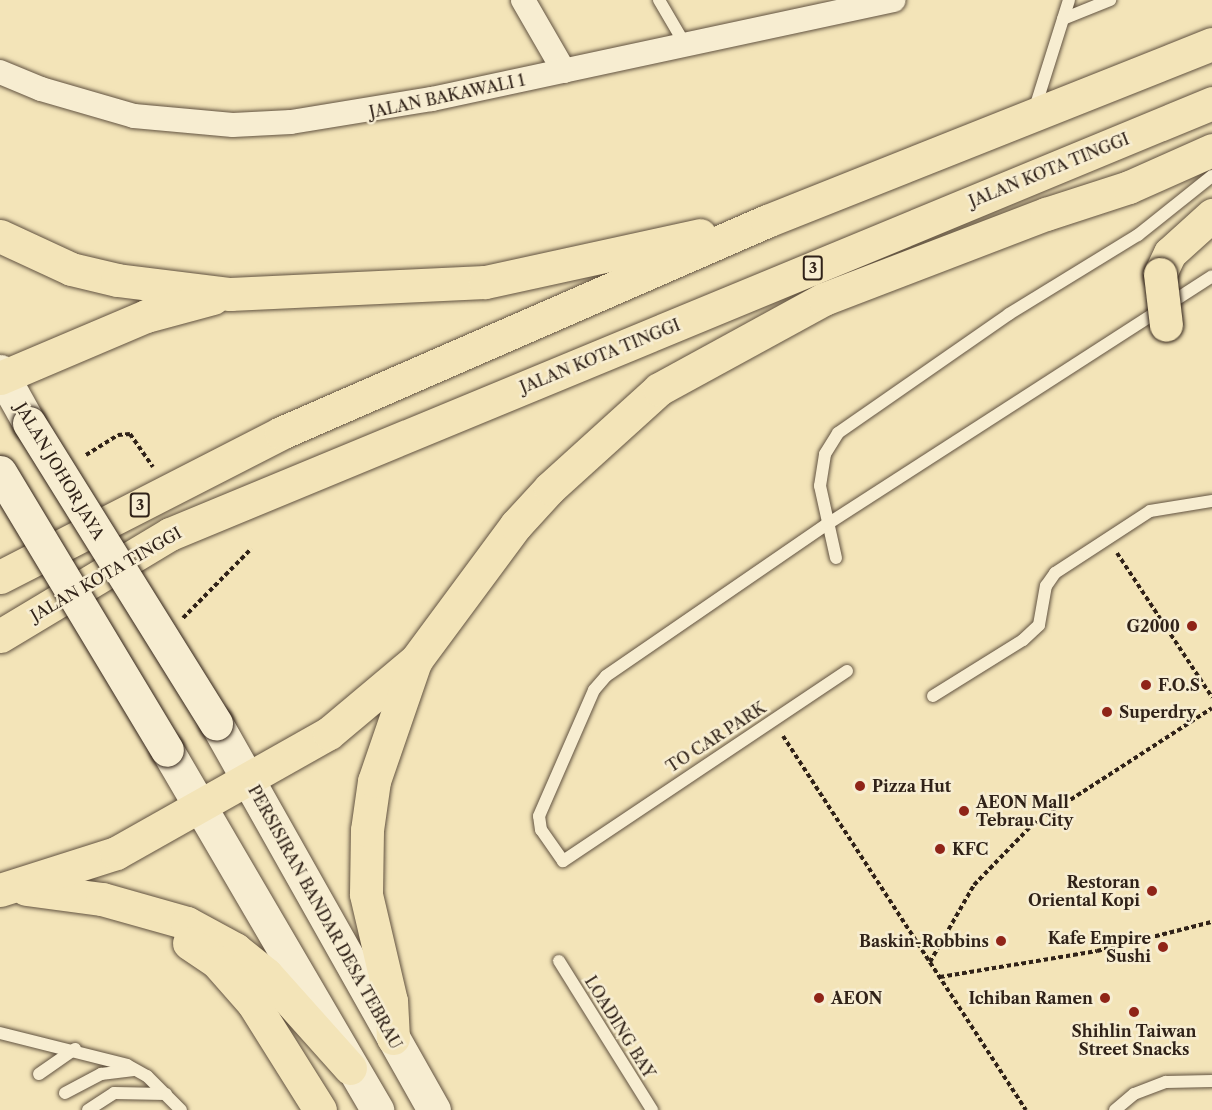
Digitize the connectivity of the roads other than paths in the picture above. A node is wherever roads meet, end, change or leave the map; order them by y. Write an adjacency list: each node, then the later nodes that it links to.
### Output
1 (523, 0): 10 (street)
2 (659, 0): 9 (lane)
3 (893, 0): 6 (street, JALAN BAKAWALI 1)
4 (1069, 0): 7 (lane)
5 (1110, 0): 7 (lane)
6 (809, 7): 9 (street, JALAN BAKAWALI 1)
7 (1063, 19): 13 (lane)
8 (1212, 44): 13 (highway, 3)
9 (686, 46): 10 (street, JALAN BAKAWALI 1)
10 (564, 71): 11 (street, JALAN BAKAWALI 1)
11 (0, 72)
12 (1212, 102): 30 (highway, JALAN KOTA TINGGI / 3)
13 (1032, 115): 19 (highway, 3)
14 (1212, 124): 17 (highway)
15 (1212, 150): 17 (highway)
16 (1212, 176): 27 (lane)
17 (1046, 214): 31 (highway)
18 (1212, 215): 23 (highway, bridge)
19 (767, 221): 22 (highway); 29 (highway, 3)
20 (0, 236): 22 (highway)
21 (1212, 276): 27 (lane)
22 (230, 294): 24 (highway)
23 (1166, 325)
24 (1, 375): 34 (main road, JALAN JOHOR JAYA, bridge)
25 (0, 472): 36 (main road, bridge)
26 (1212, 501): 33 (lane)
27 (826, 525): 28 (lane); 32 (lane, TO CAR PARK)
28 (836, 558)
29 (0, 577)
30 (0, 636)
31 (416, 660): 35 (highway); 41 (highway)
32 (847, 671)
33 (933, 696)
34 (216, 723): 35 (main road, PERSISIRAN BANDAR DESA TEBRAU)
35 (247, 779): 36 (highway); 41 (main road, PERSISIRAN BANDAR DESA TEBRAU)
36 (201, 805): 37 (highway); 43 (main road)
37 (6, 889): 38 (highway)
38 (120, 904): 43 (highway); 51 (highway)
39 (559, 961): 54 (lane, LOADING BAY)
40 (0, 1033): 42 (lane)
41 (393, 1038): 53 (main road, PERSISIRAN BANDAR DESA TEBRAU)
42 (75, 1049): 44 (lane); 45 (lane)
43 (350, 1068): 52 (main road)
44 (137, 1070): 47 (lane); 48 (lane)
45 (39, 1074)
46 (1212, 1082): 55 (lane)
47 (65, 1093)
48 (167, 1094): 49 (lane); 50 (lane)
49 (88, 1110)
50 (181, 1110)
51 (320, 1110)
52 (376, 1110)
53 (434, 1110)
54 (652, 1110)
55 (1115, 1110)

